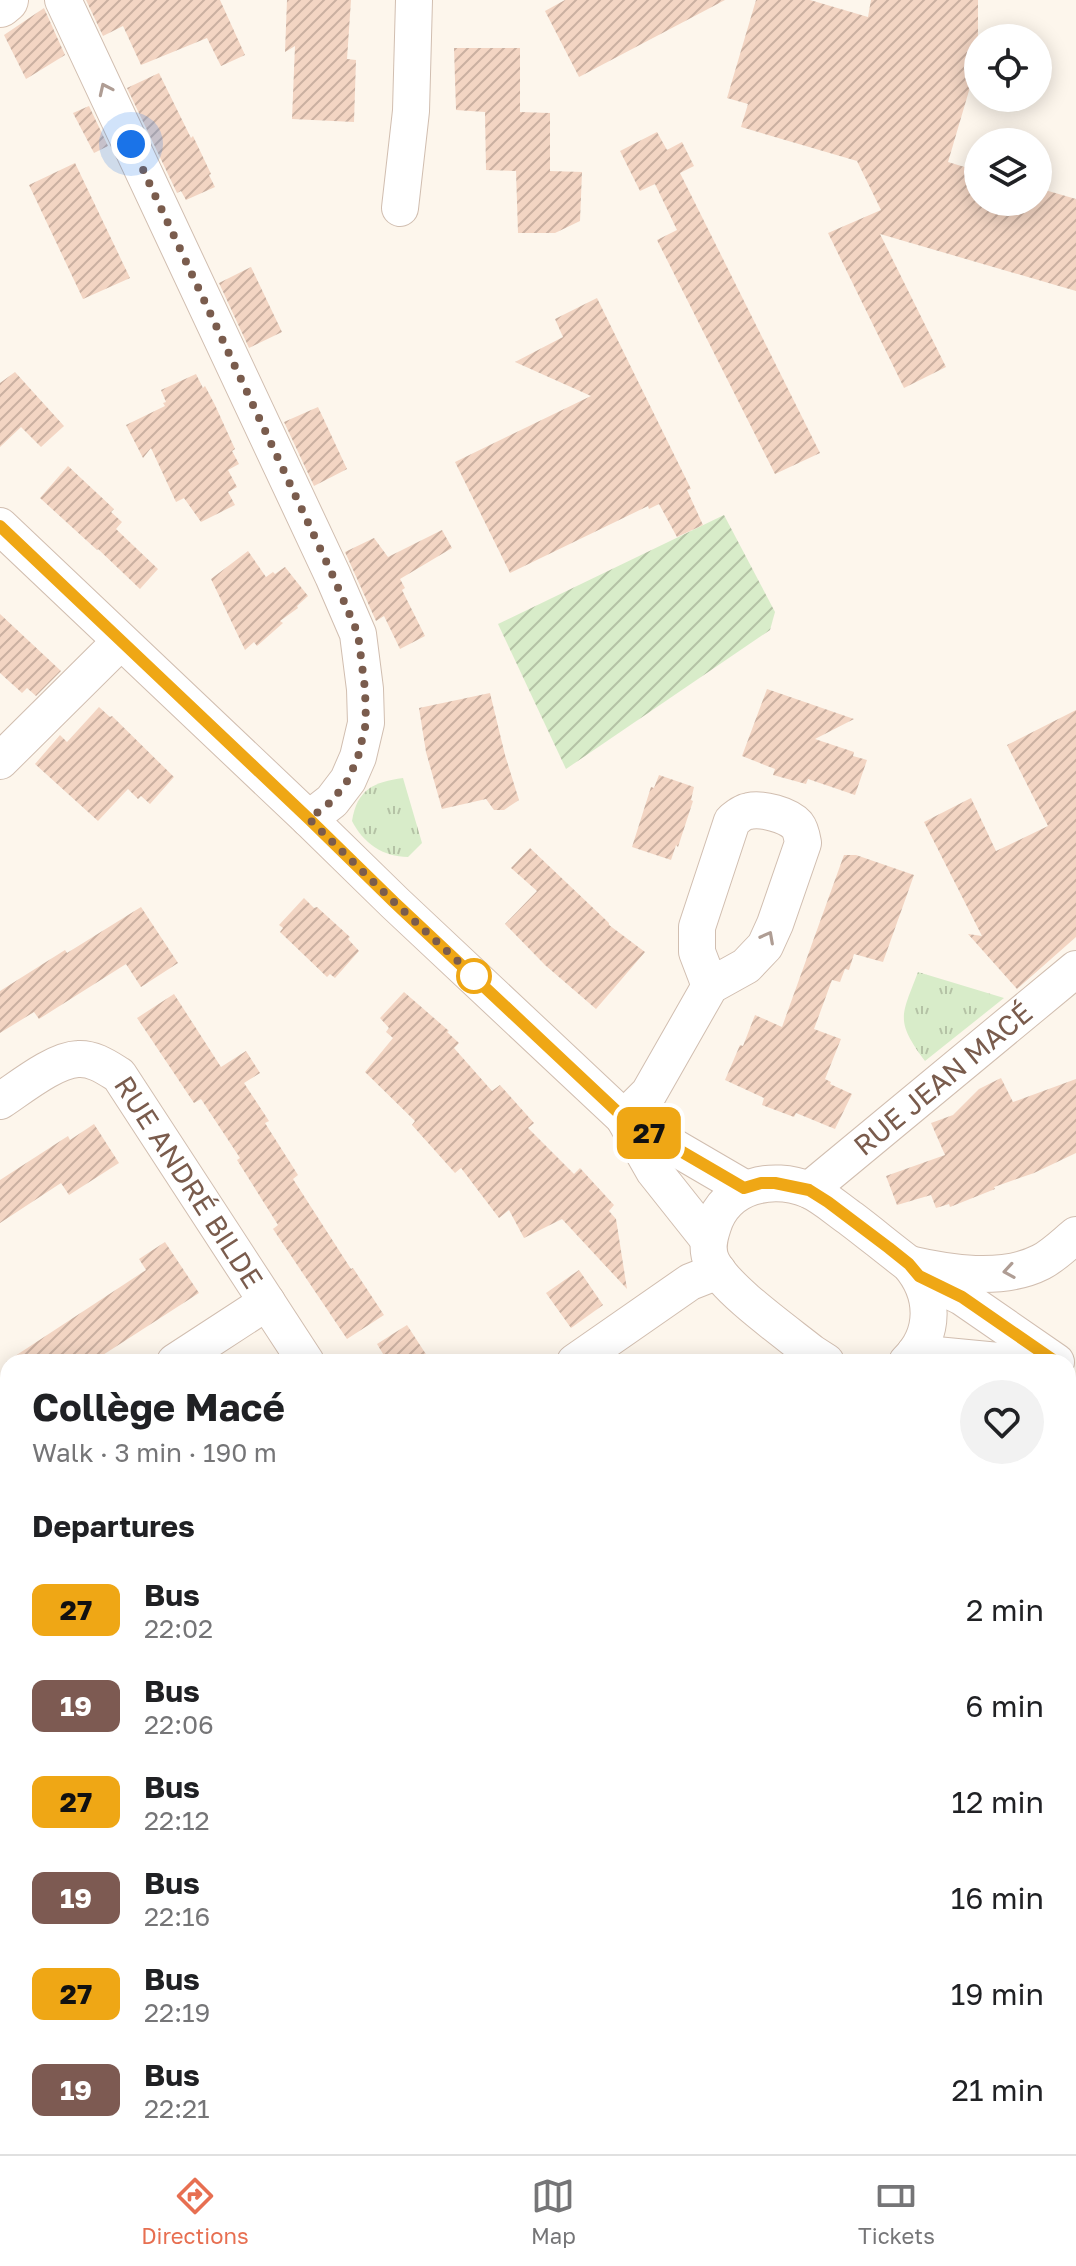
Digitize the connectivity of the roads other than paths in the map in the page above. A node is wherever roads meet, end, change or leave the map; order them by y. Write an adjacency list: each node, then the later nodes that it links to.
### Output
1 (6, 0): 4 (street)
2 (63, 0): 9 (street, one-way to 2)
3 (414, 0): 5 (street)
4 (0, 5)
5 (400, 208)
6 (0, 526): 7 (street)
7 (120, 642): 8 (street); 9 (street)
8 (0, 761)
9 (309, 819): 13 (street)
10 (1076, 969): 15 (street, RUE JEAN MACÉ)
11 (710, 986): 13 (street)
12 (0, 1101): 19 (street, RUE ANDRÉ BILDE)
13 (624, 1118): 14 (street); 17 (street)
14 (744, 1188): 15 (street); 17 (street)
15 (809, 1190): 18 (street)
16 (1076, 1235): 18 (street, one-way to 18)
17 (713, 1255): 22 (street); 23 (street)
18 (914, 1270): 24 (street); 25 (street)
19 (267, 1302): 20 (street); 21 (street, RUE ANDRÉ BILDE)
20 (187, 1354)
21 (301, 1354)
22 (586, 1354)
23 (814, 1354)
24 (913, 1354)
25 (1046, 1354)

